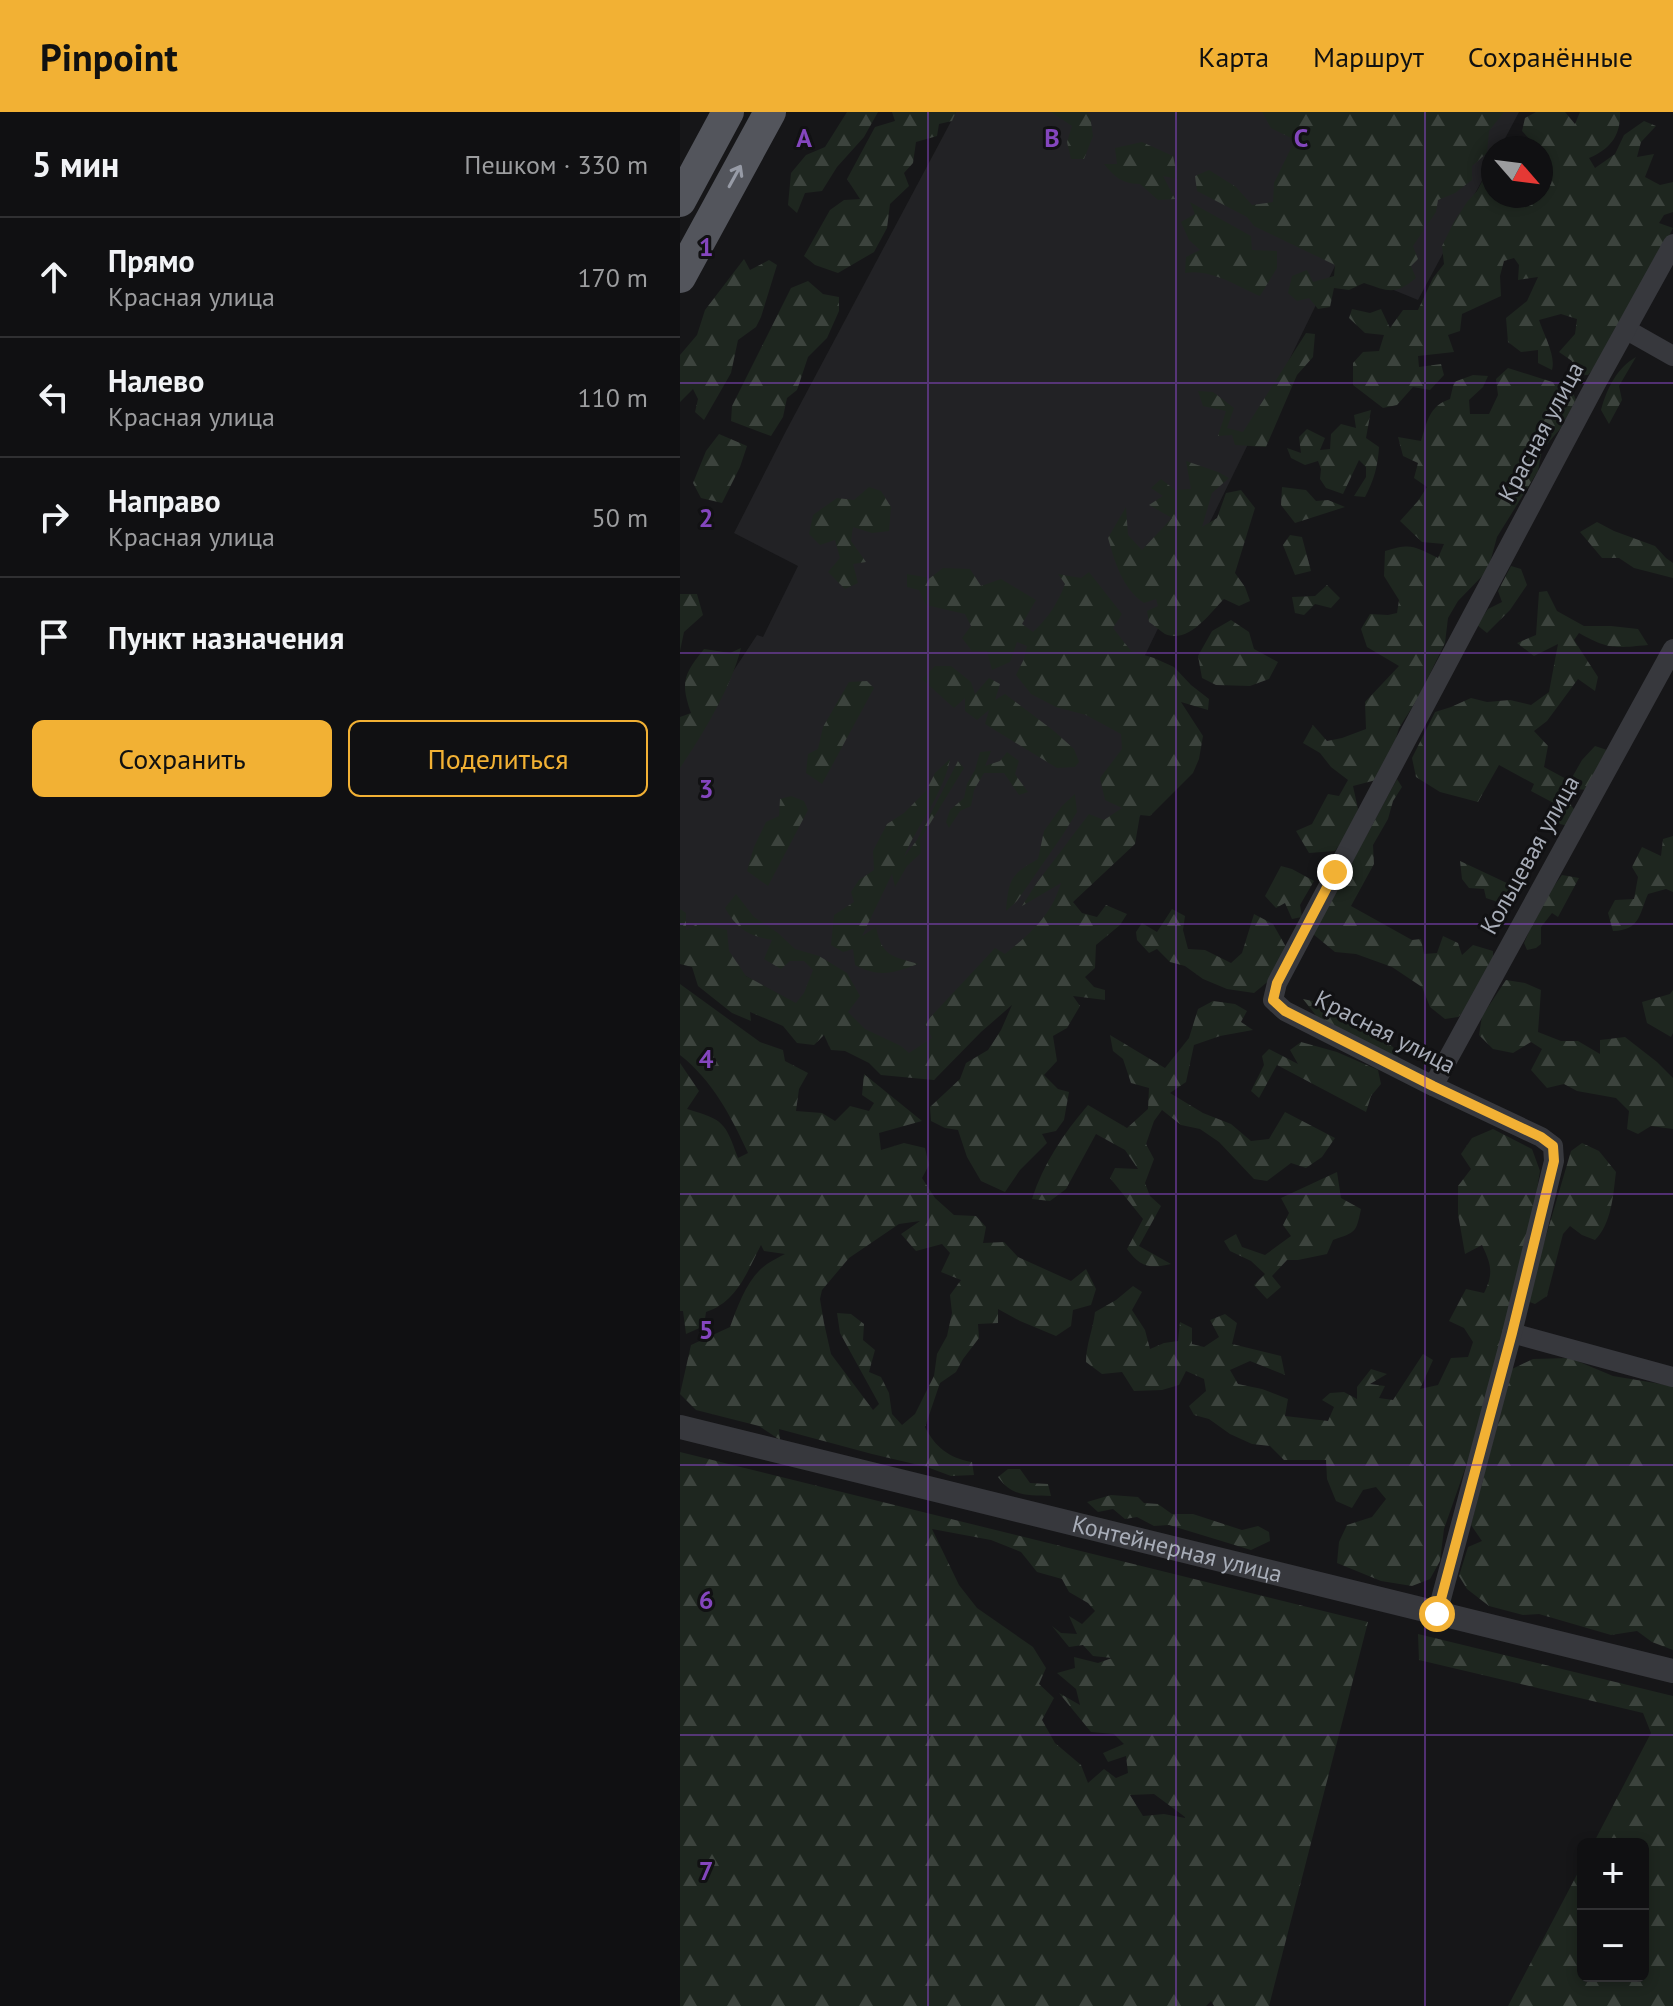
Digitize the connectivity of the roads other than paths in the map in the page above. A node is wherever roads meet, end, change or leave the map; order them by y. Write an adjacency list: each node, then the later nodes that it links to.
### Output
1 (728, 112): 3 (main road)
2 (770, 112): 5 (main road, one-way to 2)
3 (680, 201)
4 (1673, 244): 6 (street, Красная улица)
5 (680, 277)
6 (1627, 330): 7 (street); 9 (street, Красная улица)
7 (1673, 356)
8 (1673, 649): 9 (street, Кольцевая улица)
9 (1433, 1086): 10 (street, Красная улица)
10 (1512, 1333): 11 (street); 13 (street, Красная улица)
11 (1673, 1377)
12 (680, 1427): 13 (street, Контейнерная улица)
13 (1437, 1614): 14 (street, Контейнерная улица)
14 (1673, 1671)

